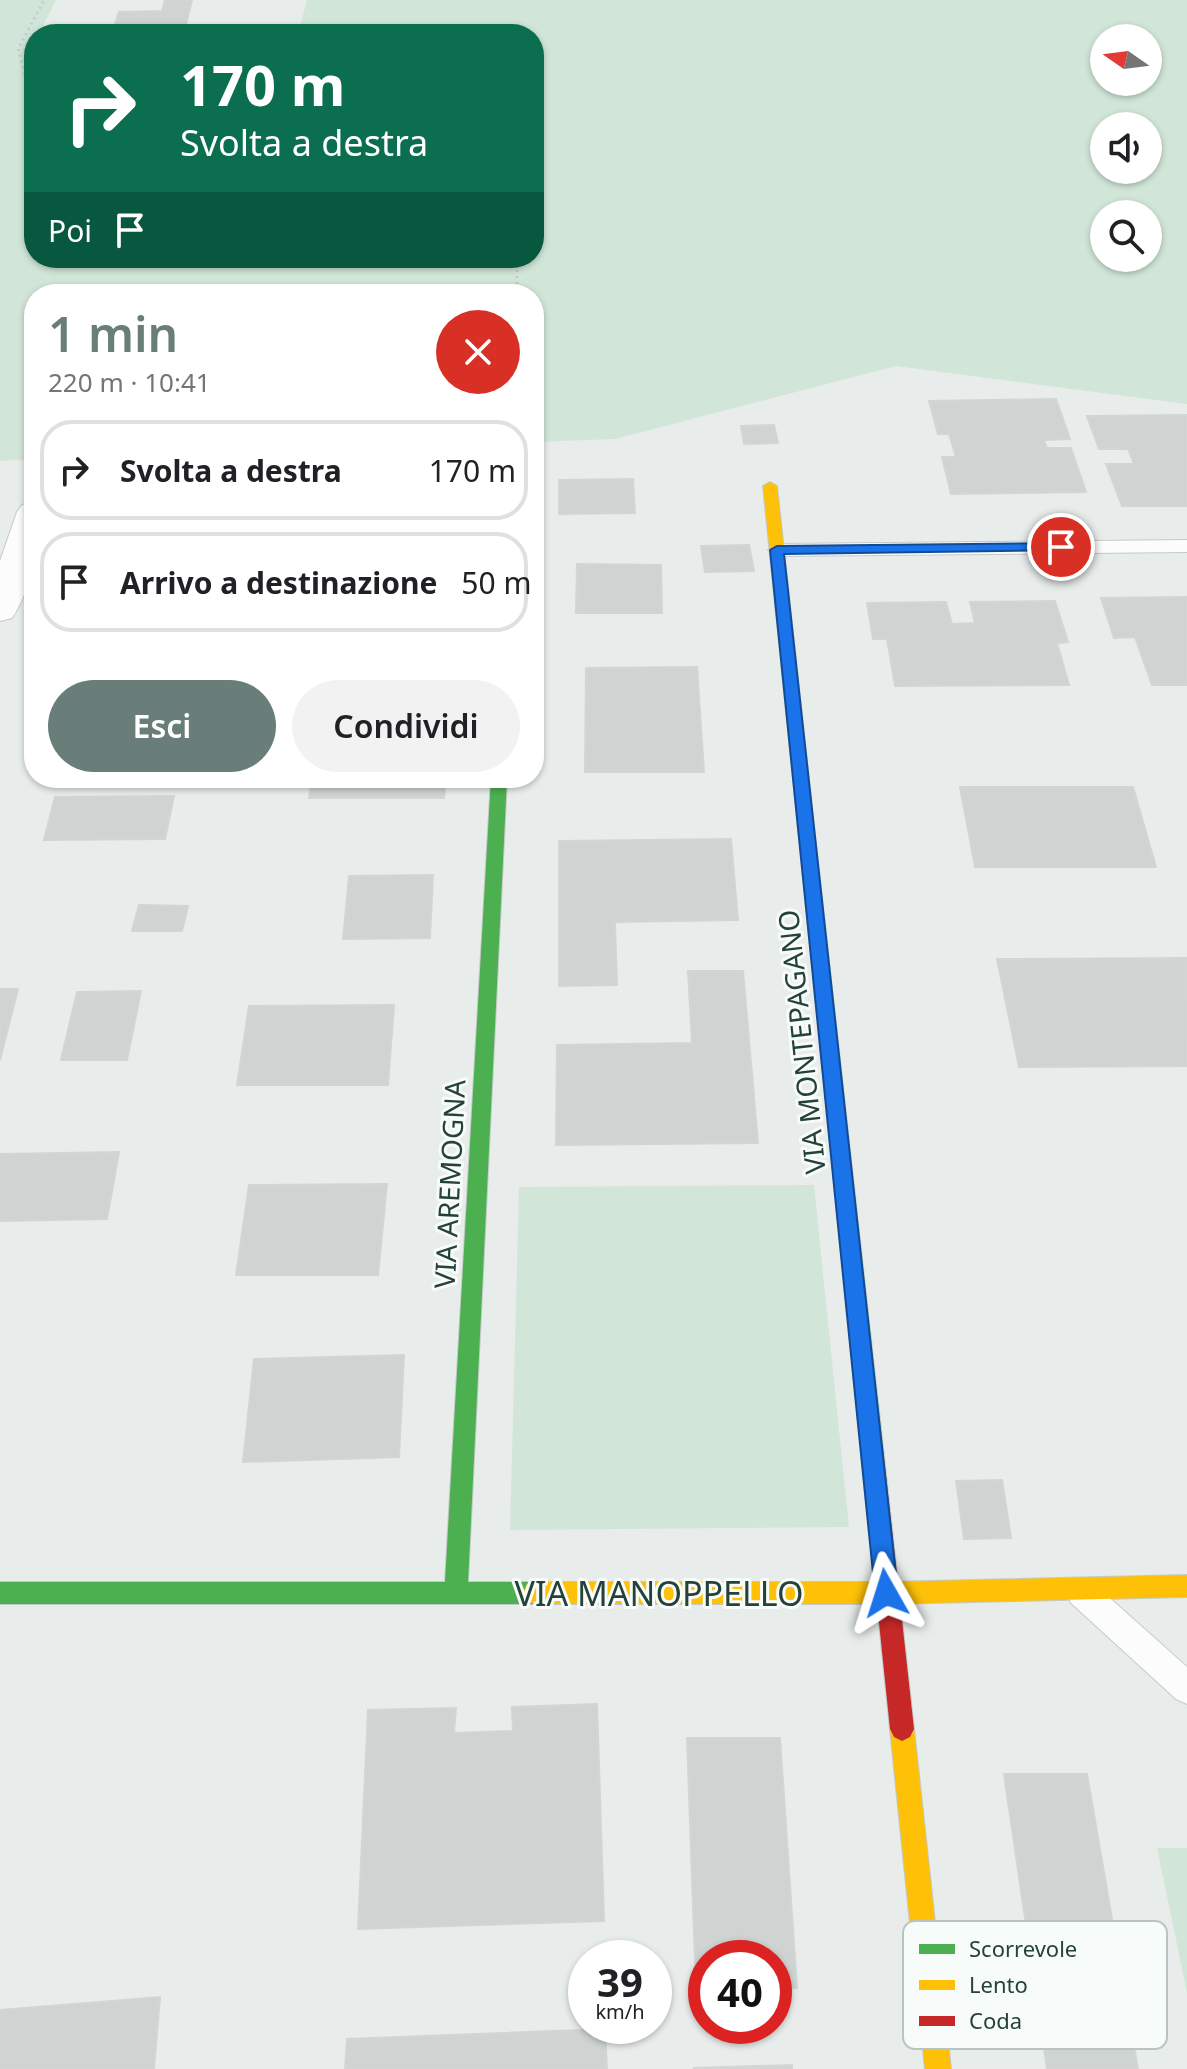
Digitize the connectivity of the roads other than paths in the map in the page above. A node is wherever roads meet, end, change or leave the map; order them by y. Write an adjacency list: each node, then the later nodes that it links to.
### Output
1 (770, 486): 4 (street, VIA MONTEPAGANO)
2 (24, 541): 5 (street)
3 (1187, 546): 4 (lane)
4 (777, 550): 11 (street, VIA MONTEPAGANO)
5 (0, 610)
6 (498, 788): 10 (street, VIA AREMOGNA)
7 (1187, 1586): 8 (street, VIA MANOPPELLO)
8 (1077, 1589): 11 (street, VIA MANOPPELLO); 12 (lane)
9 (0, 1593): 10 (street, VIA MANOPPELLO)
10 (456, 1593): 11 (street, VIA MANOPPELLO)
11 (886, 1593): 13 (street)
12 (1187, 1688)
13 (922, 1921)
14 (936, 2049): 15 (street)
15 (938, 2069)

